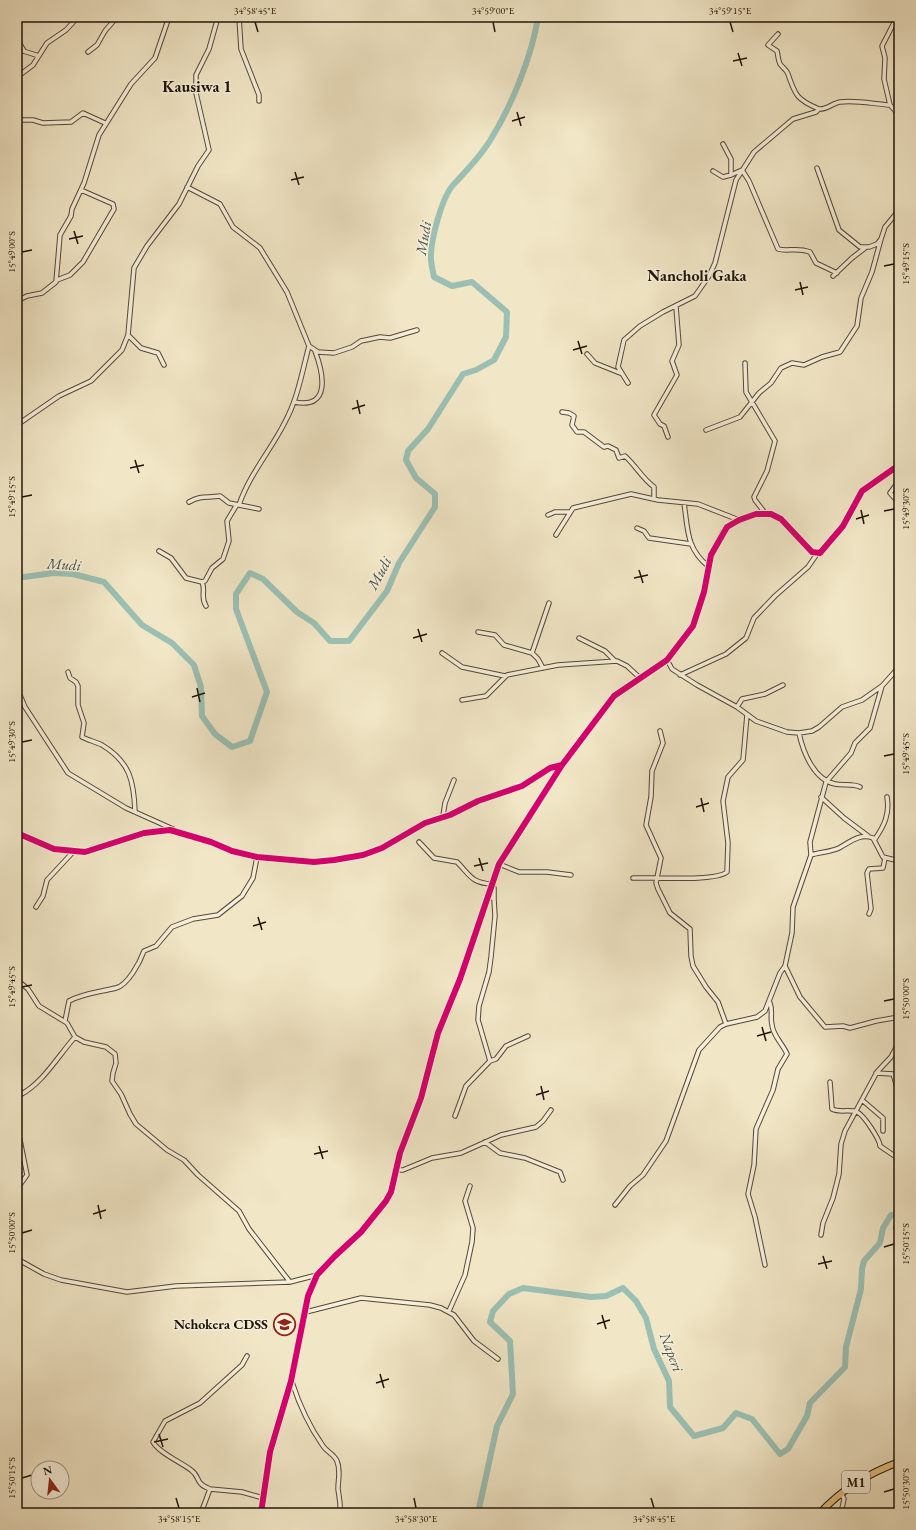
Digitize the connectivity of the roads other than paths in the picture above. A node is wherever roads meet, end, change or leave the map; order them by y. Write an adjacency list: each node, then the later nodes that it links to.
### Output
1 (78, 17): 12 (street)
2 (118, 17): 11 (street)
3 (169, 17): 19 (street)
4 (218, 17): 25 (street)
5 (239, 17): 14 (street)
6 (897, 17): 15 (street)
7 (778, 34): 16 (street)
8 (17, 38): 10 (street)
9 (17, 49): 10 (street)
10 (24, 51): 12 (street)
11 (88, 52)
12 (39, 56): 13 (street)
13 (17, 77)
14 (259, 101)
15 (890, 105): 16 (street); 17 (street)
16 (819, 109): 22 (street)
17 (899, 115)
18 (17, 120): 19 (street)
19 (105, 123): 26 (street)
20 (723, 144): 24 (street)
21 (817, 168): 29 (street)
22 (742, 170): 24 (street); 29 (street); 32 (street)
23 (713, 171): 24 (street)
24 (731, 175)
25 (187, 187): 34 (street); 35 (street)
26 (81, 190): 30 (street); 30 (street)
27 (899, 210): 28 (street)
28 (881, 239): 29 (street); 42 (street)
29 (865, 248)
30 (57, 280): 31 (street)
31 (17, 301)
32 (676, 307): 40 (street); 47 (street)
33 (417, 330): 36 (street)
34 (128, 335): 39 (street); 45 (street)
35 (308, 346): 36 (street); 43 (street)
36 (315, 351): 43 (street)
37 (587, 354): 40 (street)
38 (745, 364): 42 (street)
39 (164, 365)
40 (621, 374): 41 (street)
41 (628, 383)
42 (752, 401): 46 (street); 57 (street)
43 (294, 402): 54 (street)
44 (562, 412): 50 (street)
45 (17, 425)
46 (706, 430)
47 (668, 437)
48 (899, 465): 64 (street)
49 (899, 481): 53 (street)
50 (654, 499): 52 (street); 56 (street)
51 (189, 502): 54 (street)
52 (684, 503): 59 (street); 62 (street)
53 (899, 503)
54 (237, 506): 55 (street); 66 (street)
55 (259, 509)
56 (569, 512): 58 (street); 61 (street)
57 (765, 513): 59 (street); 64 (street)
58 (548, 515)
59 (739, 520): 65 (street)
60 (637, 528): 62 (street)
61 (556, 535)
62 (691, 544): 65 (street)
63 (159, 551): 66 (street)
64 (817, 554): 78 (street)
65 (708, 566): 73 (street)
66 (202, 582): 68 (street)
67 (549, 603): 72 (street)
68 (206, 606)
69 (478, 632): 72 (street)
70 (579, 638): 74 (street)
71 (442, 653): 79 (street)
72 (532, 653): 75 (street)
73 (667, 660): 78 (street); 80 (street)
74 (615, 661): 75 (street); 80 (street)
75 (543, 668): 79 (street)
76 (899, 668): 82 (street)
77 (68, 672): 95 (street)
78 (680, 675): 85 (street)
79 (505, 676): 84 (street)
80 (640, 678): 89 (street)
81 (783, 685): 85 (street)
82 (882, 686): 88 (street); 91 (street)
83 (17, 688): 95 (street)
84 (462, 700)
85 (737, 707): 86 (street)
86 (747, 715): 88 (street); 109 (street)
87 (660, 731): 109 (street)
88 (799, 733): 91 (street)
89 (562, 765): 96 (street); 107 (street)
90 (454, 780): 96 (street)
91 (826, 782): 92 (street); 93 (street)
92 (860, 787)
93 (821, 796): 99 (street); 103 (street)
94 (887, 797): 100 (street)
95 (135, 812): 97 (street)
96 (443, 816): 104 (street)
97 (179, 831): 102 (street); 104 (street)
98 (17, 833): 102 (street)
99 (868, 836): 100 (street); 103 (street)
100 (874, 839): 105 (street)
101 (419, 842): 111 (street)
102 (74, 851): 114 (street)
103 (811, 855): 116 (street)
104 (256, 857): 120 (street)
105 (886, 858): 106 (street); 115 (street)
106 (899, 861)
107 (500, 864): 108 (street); 111 (street)
108 (571, 875)
109 (657, 877): 110 (street); 121 (street)
110 (633, 878)
111 (492, 884): 112 (street); 113 (street)
112 (488, 896): 113 (street); 138 (street)
113 (494, 899): 125 (street)
114 (36, 907)
115 (869, 914)
116 (785, 966): 118 (street); 119 (street)
117 (17, 980): 120 (street)
118 (770, 1003): 121 (street); 147 (street)
119 (899, 1017)
120 (65, 1021): 123 (street)
121 (726, 1024): 142 (street)
122 (528, 1036): 125 (street)
123 (75, 1037): 130 (street); 149 (street)
124 (899, 1042): 126 (street)
125 (490, 1061): 133 (street)
126 (876, 1073): 128 (street); 129 (street)
127 (830, 1082): 132 (street)
128 (899, 1094)
129 (862, 1100): 132 (street); 135 (street)
130 (17, 1102)
131 (551, 1110): 136 (street)
132 (857, 1112): 137 (street); 144 (street)
133 (455, 1116)
134 (17, 1131): 141 (street)
135 (883, 1131)
136 (485, 1142): 138 (street); 139 (street)
137 (899, 1159)
138 (397, 1170): 148 (street)
139 (563, 1180)
140 (470, 1186): 150 (street)
141 (17, 1189)
142 (614, 1205)
143 (899, 1216): 145 (street)
144 (821, 1235)
145 (899, 1241)
146 (17, 1259): 149 (street)
147 (766, 1265)
148 (317, 1275): 149 (street); 151 (street)
149 (290, 1282)
150 (449, 1311): 151 (street); 153 (street)
151 (306, 1312): 154 (street)
152 (247, 1356): 158 (street)
153 (498, 1359)
154 (292, 1381): 160 (street); 163 (street)
155 (899, 1402): 156 (street)
156 (899, 1422)
157 (899, 1462): 159 (highway, M1)
158 (210, 1489): 160 (street); 161 (street)
159 (841, 1493): 164 (highway, M1); 165 (street)
160 (263, 1498): 162 (street)
161 (200, 1513)
162 (261, 1513)
163 (340, 1513)
164 (820, 1513)
165 (841, 1513)

